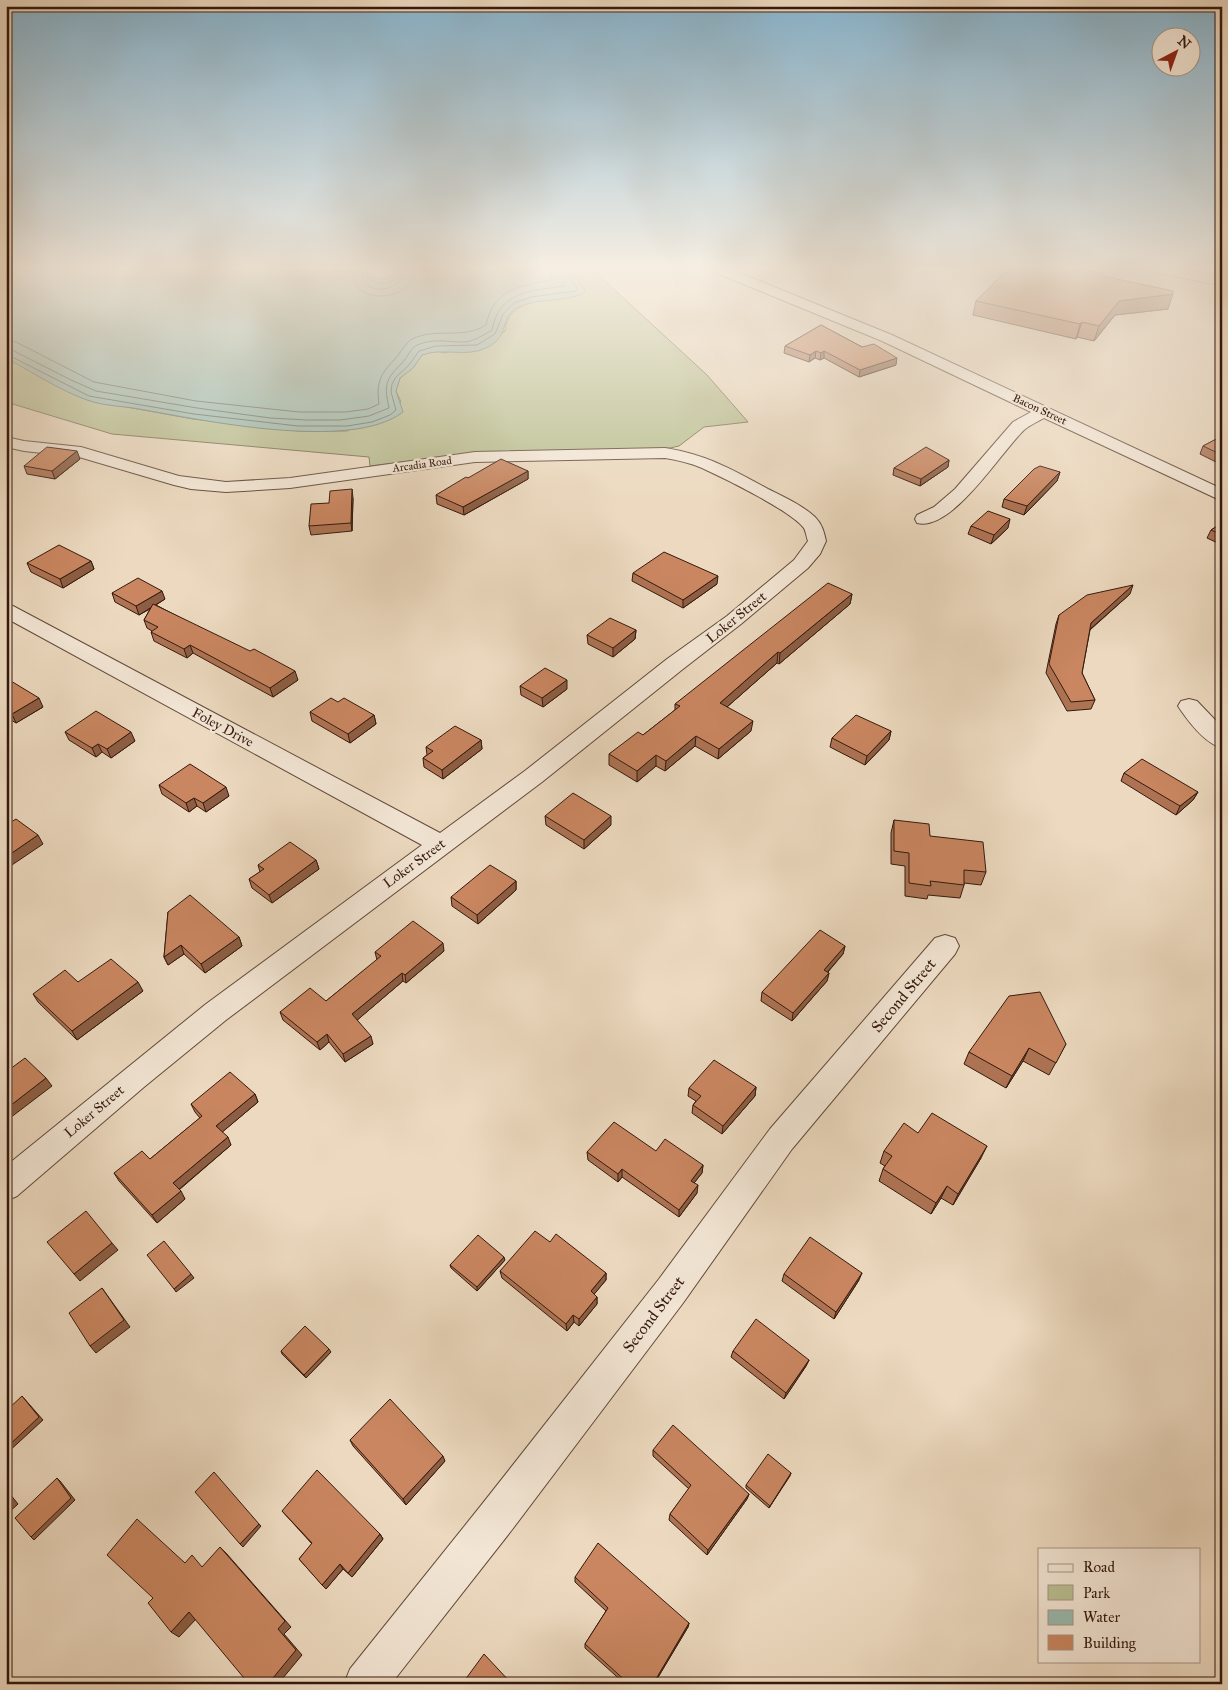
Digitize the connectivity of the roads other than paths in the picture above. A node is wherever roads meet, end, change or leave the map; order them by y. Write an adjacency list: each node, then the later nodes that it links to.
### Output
1 (908, 348): 2 (street, Bacon Street)
2 (1044, 411): 4 (street, Bacon Street); 5 (street)
3 (6, 442): 6 (street, Arcadia Road)
4 (1222, 496)
5 (924, 519)
6 (817, 538): 10 (street, Loker Street)
7 (6, 610): 10 (street, Foley Drive)
8 (1189, 706): 9 (street)
9 (1222, 740)
10 (440, 844): 12 (street, Loker Street)
11 (945, 946): 13 (street, Second Street)
12 (6, 1186)
13 (365, 1684)

